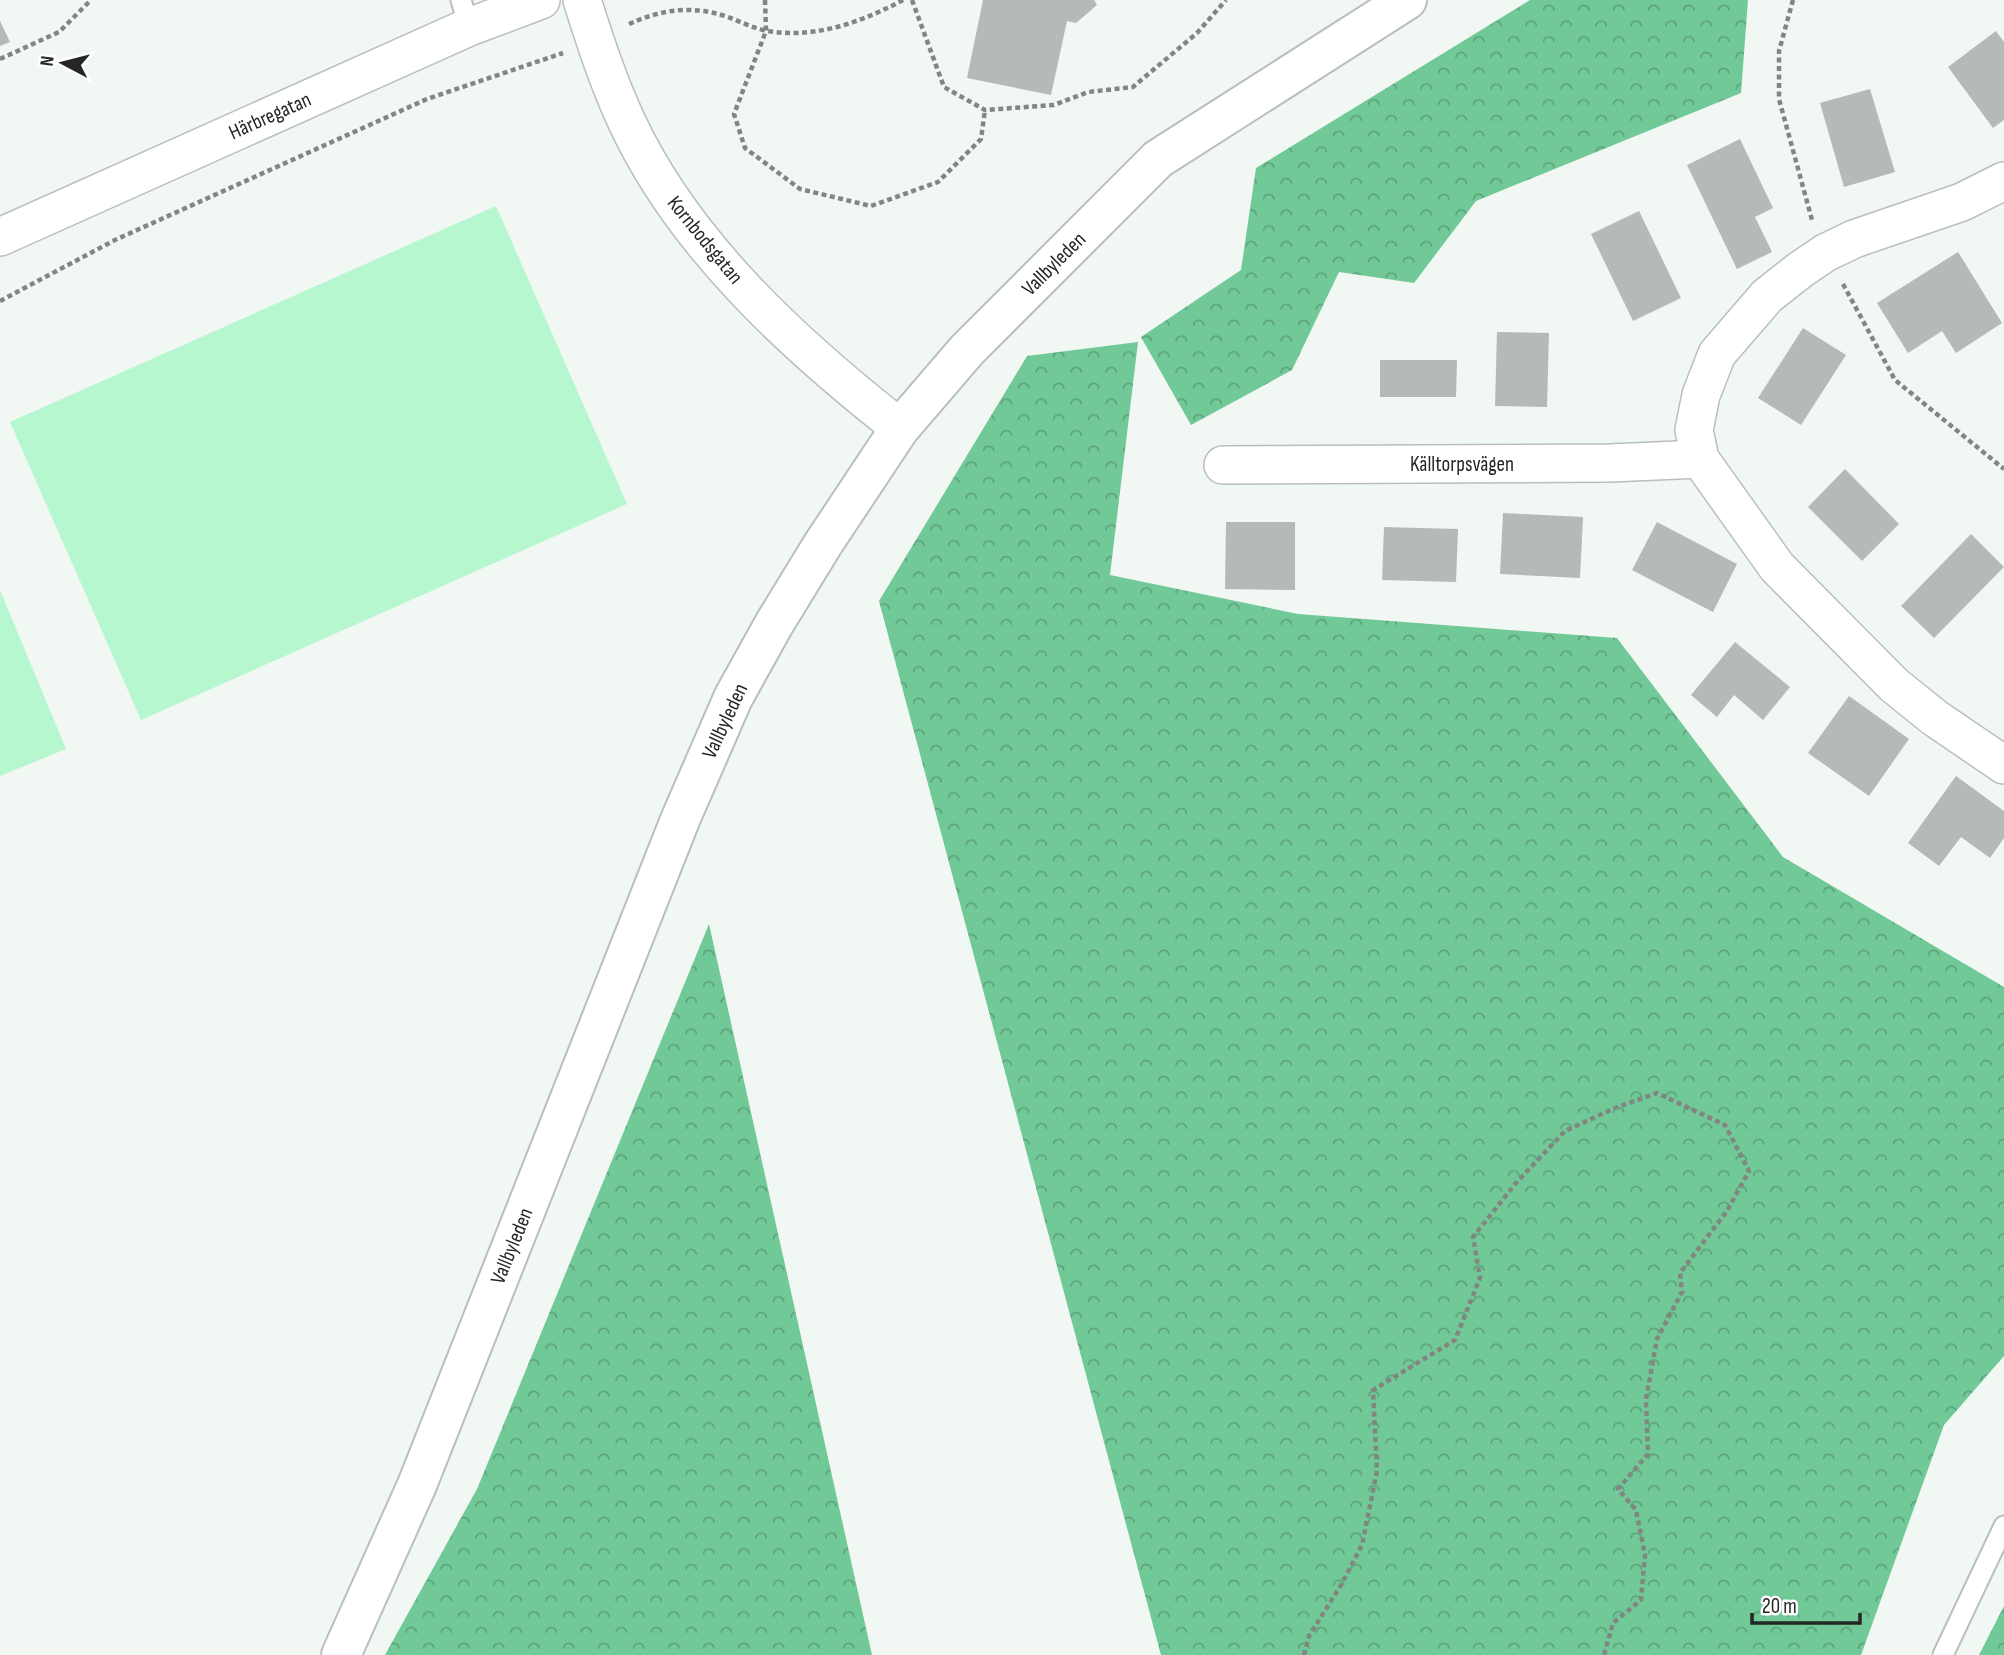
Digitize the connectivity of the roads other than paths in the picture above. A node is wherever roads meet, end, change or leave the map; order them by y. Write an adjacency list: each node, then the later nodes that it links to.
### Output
1 (541, 0): 4 (street, Härbregatan)
2 (582, 0): 7 (street, Kornbodsgatan)
3 (1407, 0): 7 (main road, Vallbyleden)
4 (465, 14): 6 (street, Härbregatan)
5 (2004, 181): 8 (street)
6 (0, 237)
7 (900, 428): 12 (main road, Vallbyleden)
8 (1700, 459): 9 (street, Källtorpsvägen); 10 (street)
9 (1223, 465)
10 (2004, 765)
11 (2004, 1526): 13 (lane)
12 (341, 1655)
13 (1943, 1655)

